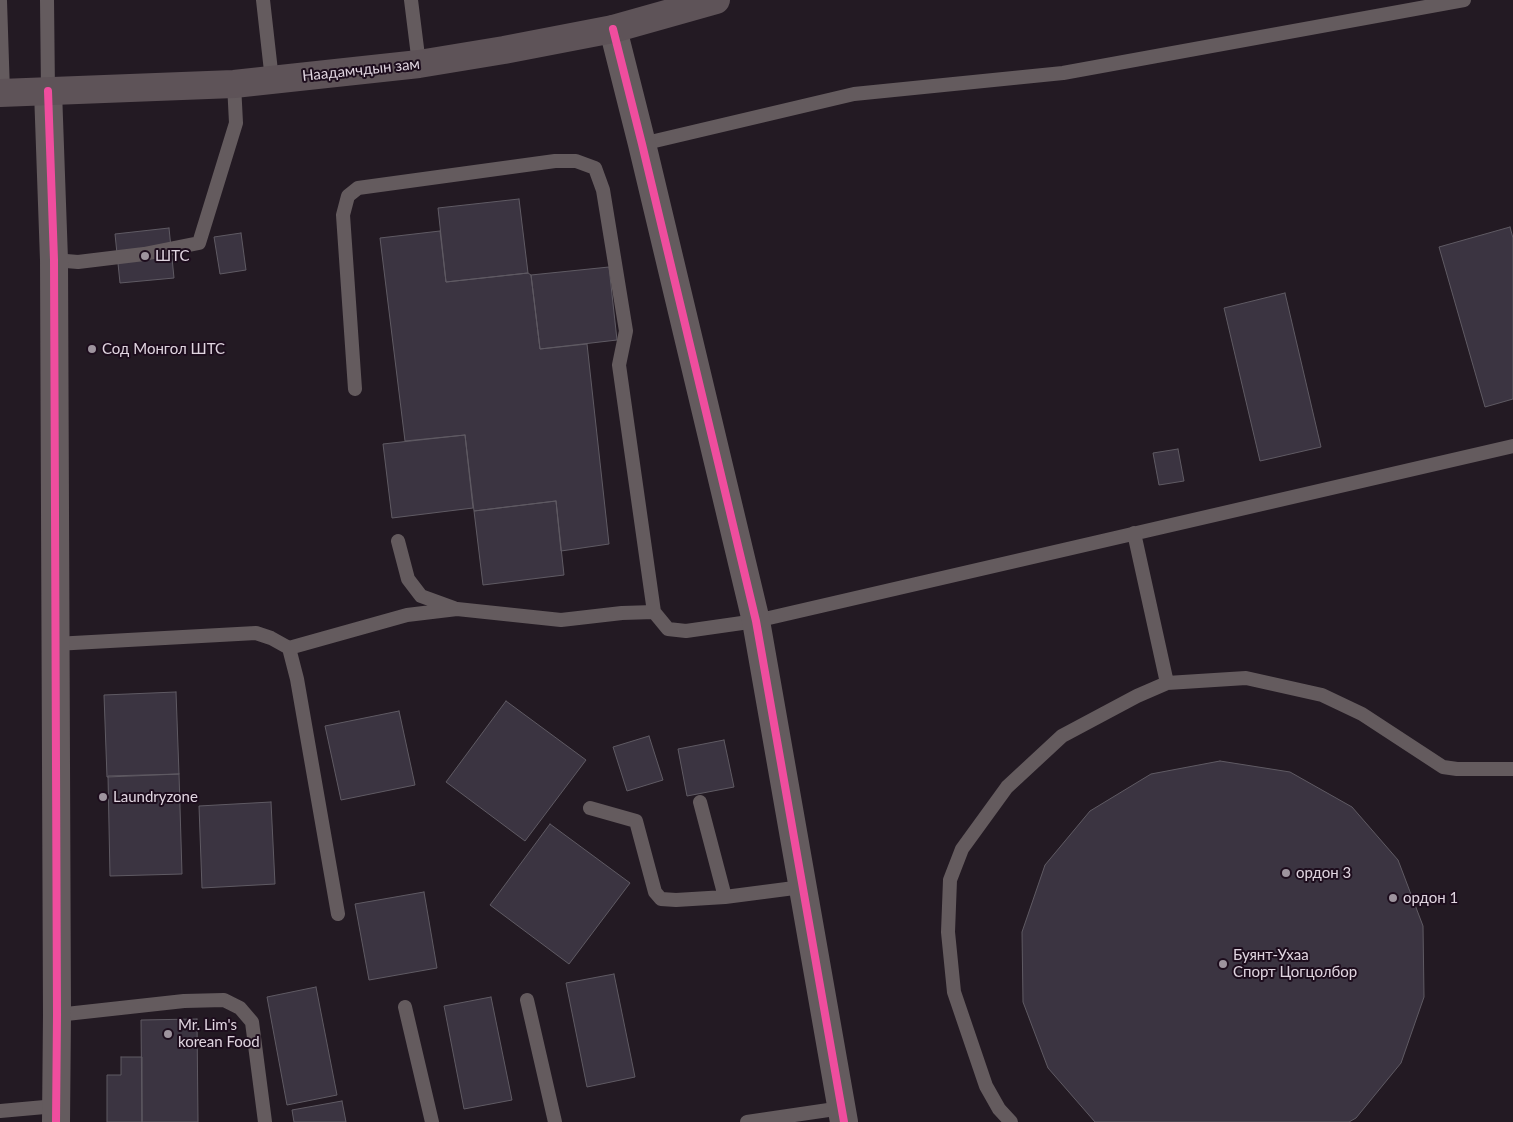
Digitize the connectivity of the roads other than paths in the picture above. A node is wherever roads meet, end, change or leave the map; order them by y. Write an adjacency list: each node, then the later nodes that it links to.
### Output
1 (47, 0): 12 (lane)
2 (263, 0): 10 (lane)
3 (411, 0): 9 (lane)
4 (716, 0): 8 (main road, Наадамчдын зам)
5 (1464, 0): 14 (lane)
6 (0, 1): 7 (lane)
7 (0, 16): 13 (lane)
8 (613, 29): 9 (main road, Наадамчдын зам); 14 (street)
9 (419, 64): 10 (main road, Наадамчдын зам)
10 (272, 80): 11 (main road, Наадамчдын зам)
11 (234, 84): 12 (main road, Наадамчдын зам); 15 (lane)
12 (48, 91): 13 (main road, Наадамчдын зам); 15 (street)
13 (2, 93)
14 (642, 144): 22 (street)
15 (54, 260): 23 (street)
16 (355, 389): 21 (lane)
17 (1513, 446): 18 (lane)
18 (1134, 533): 22 (lane); 25 (lane)
19 (398, 541): 20 (lane)
20 (457, 609): 21 (lane); 24 (lane)
21 (654, 612): 22 (lane)
22 (756, 621): 29 (street)
23 (55, 644): 24 (lane); 34 (street)
24 (289, 648): 31 (lane)
25 (1167, 683): 26 (lane); 42 (lane)
26 (1513, 769)
27 (700, 802): 30 (lane)
28 (590, 808): 30 (lane)
29 (802, 887): 30 (lane); 37 (street)
30 (725, 897)
31 (338, 914)
32 (527, 1000): 40 (lane)
33 (405, 1007): 39 (lane)
34 (56, 1015): 36 (street); 38 (lane)
35 (0, 1111): 36 (lane)
36 (56, 1114)
37 (843, 1115): 41 (lane)
38 (265, 1122)
39 (432, 1122)
40 (555, 1122)
41 (747, 1122)
42 (1011, 1122)

